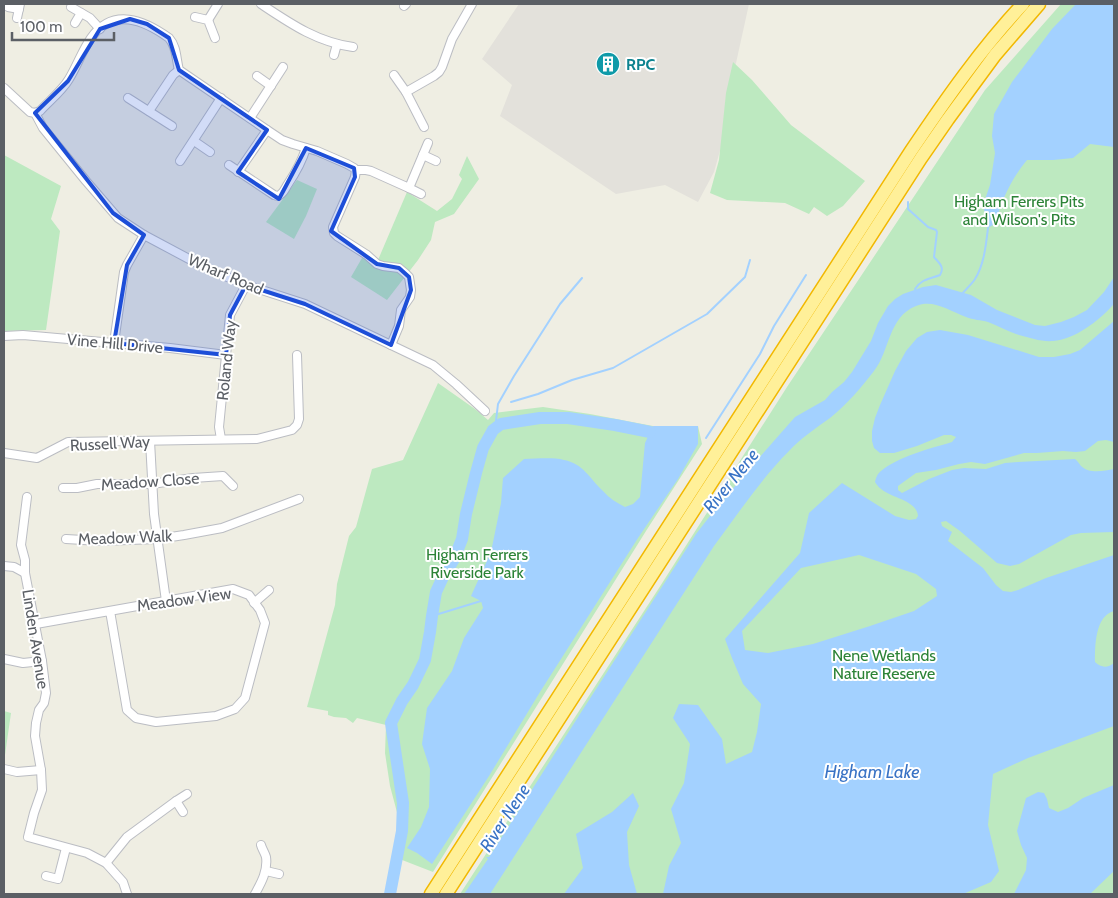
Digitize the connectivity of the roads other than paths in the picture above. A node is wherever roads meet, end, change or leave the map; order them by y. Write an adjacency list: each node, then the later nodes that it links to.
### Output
1 (218, 4): 12 (street)
2 (261, 4): 16 (street)
3 (472, 4): 25 (street)
4 (1023, 4): 86 (highway)
5 (1039, 4): 87 (highway)
6 (19, 6): 8 (street); 11 (street)
7 (71, 6): 9 (street)
8 (8, 7)
9 (81, 13): 13 (street); 14 (street)
10 (195, 17): 12 (street)
11 (17, 18)
12 (208, 20): 15 (street)
13 (75, 23)
14 (100, 29): 20 (street); 29 (street)
15 (215, 38)
16 (336, 44): 17 (street); 18 (street)
17 (353, 47)
18 (334, 55)
19 (283, 67): 23 (street)
20 (179, 70): 27 (street); 28 (street)
21 (394, 74): 25 (street)
22 (257, 76): 23 (street)
23 (271, 86): 30 (street)
24 (4, 88): 29 (street, Wharf Road)
25 (406, 92): 32 (street)
26 (128, 98): 28 (street)
27 (221, 98): 30 (street); 34 (street)
28 (149, 111): 31 (street)
29 (35, 113): 46 (street, Wharf Road)
30 (250, 118): 33 (street)
31 (172, 126)
32 (424, 128)
33 (268, 130): 36 (street); 43 (street)
34 (194, 141): 37 (street); 39 (street)
35 (428, 143): 38 (street)
36 (306, 148): 42 (street); 43 (street)
37 (210, 152)
38 (423, 155): 40 (street); 44 (street)
39 (180, 161)
40 (436, 161)
41 (228, 165): 43 (street)
42 (356, 170): 44 (street); 50 (street)
43 (238, 172)
44 (409, 188): 45 (street)
45 (421, 194)
46 (144, 235): 47 (street, Wharf Road); 49 (street)
47 (246, 285): 50 (street, Wharf Road); 51 (street, Roland Way)
48 (4, 336): 49 (street, Vine Hill Drive)
49 (114, 343): 51 (street, Vine Hill Drive)
50 (391, 345): 53 (street, Wharf Road)
51 (226, 355): 54 (street, Roland Way)
52 (297, 355): 54 (street, Russell Way)
53 (485, 411)
54 (221, 439): 55 (street, Russell Way)
55 (150, 441): 56 (street, Russell Way); 57 (street)
56 (4, 453)
57 (152, 484): 58 (street, Meadow Close); 59 (street, Meadow Close); 63 (street)
58 (233, 486)
59 (63, 488)
60 (27, 497): 65 (street, Linden Avenue)
61 (299, 500): 63 (street, Meadow Walk)
62 (66, 539): 63 (street, Meadow Walk)
63 (158, 539): 67 (street)
64 (4, 566): 65 (street)
65 (24, 573): 70 (street, Linden Avenue)
66 (269, 590): 68 (street, Meadow View)
67 (166, 601): 68 (street, Meadow View); 69 (street, Meadow View)
68 (254, 603): 69 (street, Meadow View)
69 (110, 611): 70 (street, Meadow View)
70 (36, 624): 72 (street, Linden Avenue)
71 (4, 659): 72 (street)
72 (42, 660): 74 (street, Linden Avenue)
73 (4, 769): 74 (street)
74 (41, 770): 79 (street, Linden Avenue)
75 (187, 794): 76 (street)
76 (176, 802): 77 (street); 80 (street)
77 (183, 812)
78 (261, 845): 81 (street)
79 (66, 848): 80 (street, Linden Avenue); 83 (street)
80 (106, 863): 84 (street, Linden Avenue)
81 (266, 871): 82 (street); 85 (street)
82 (279, 874)
83 (46, 876)
84 (127, 894)
85 (255, 894)
86 (431, 894)
87 (446, 894)

